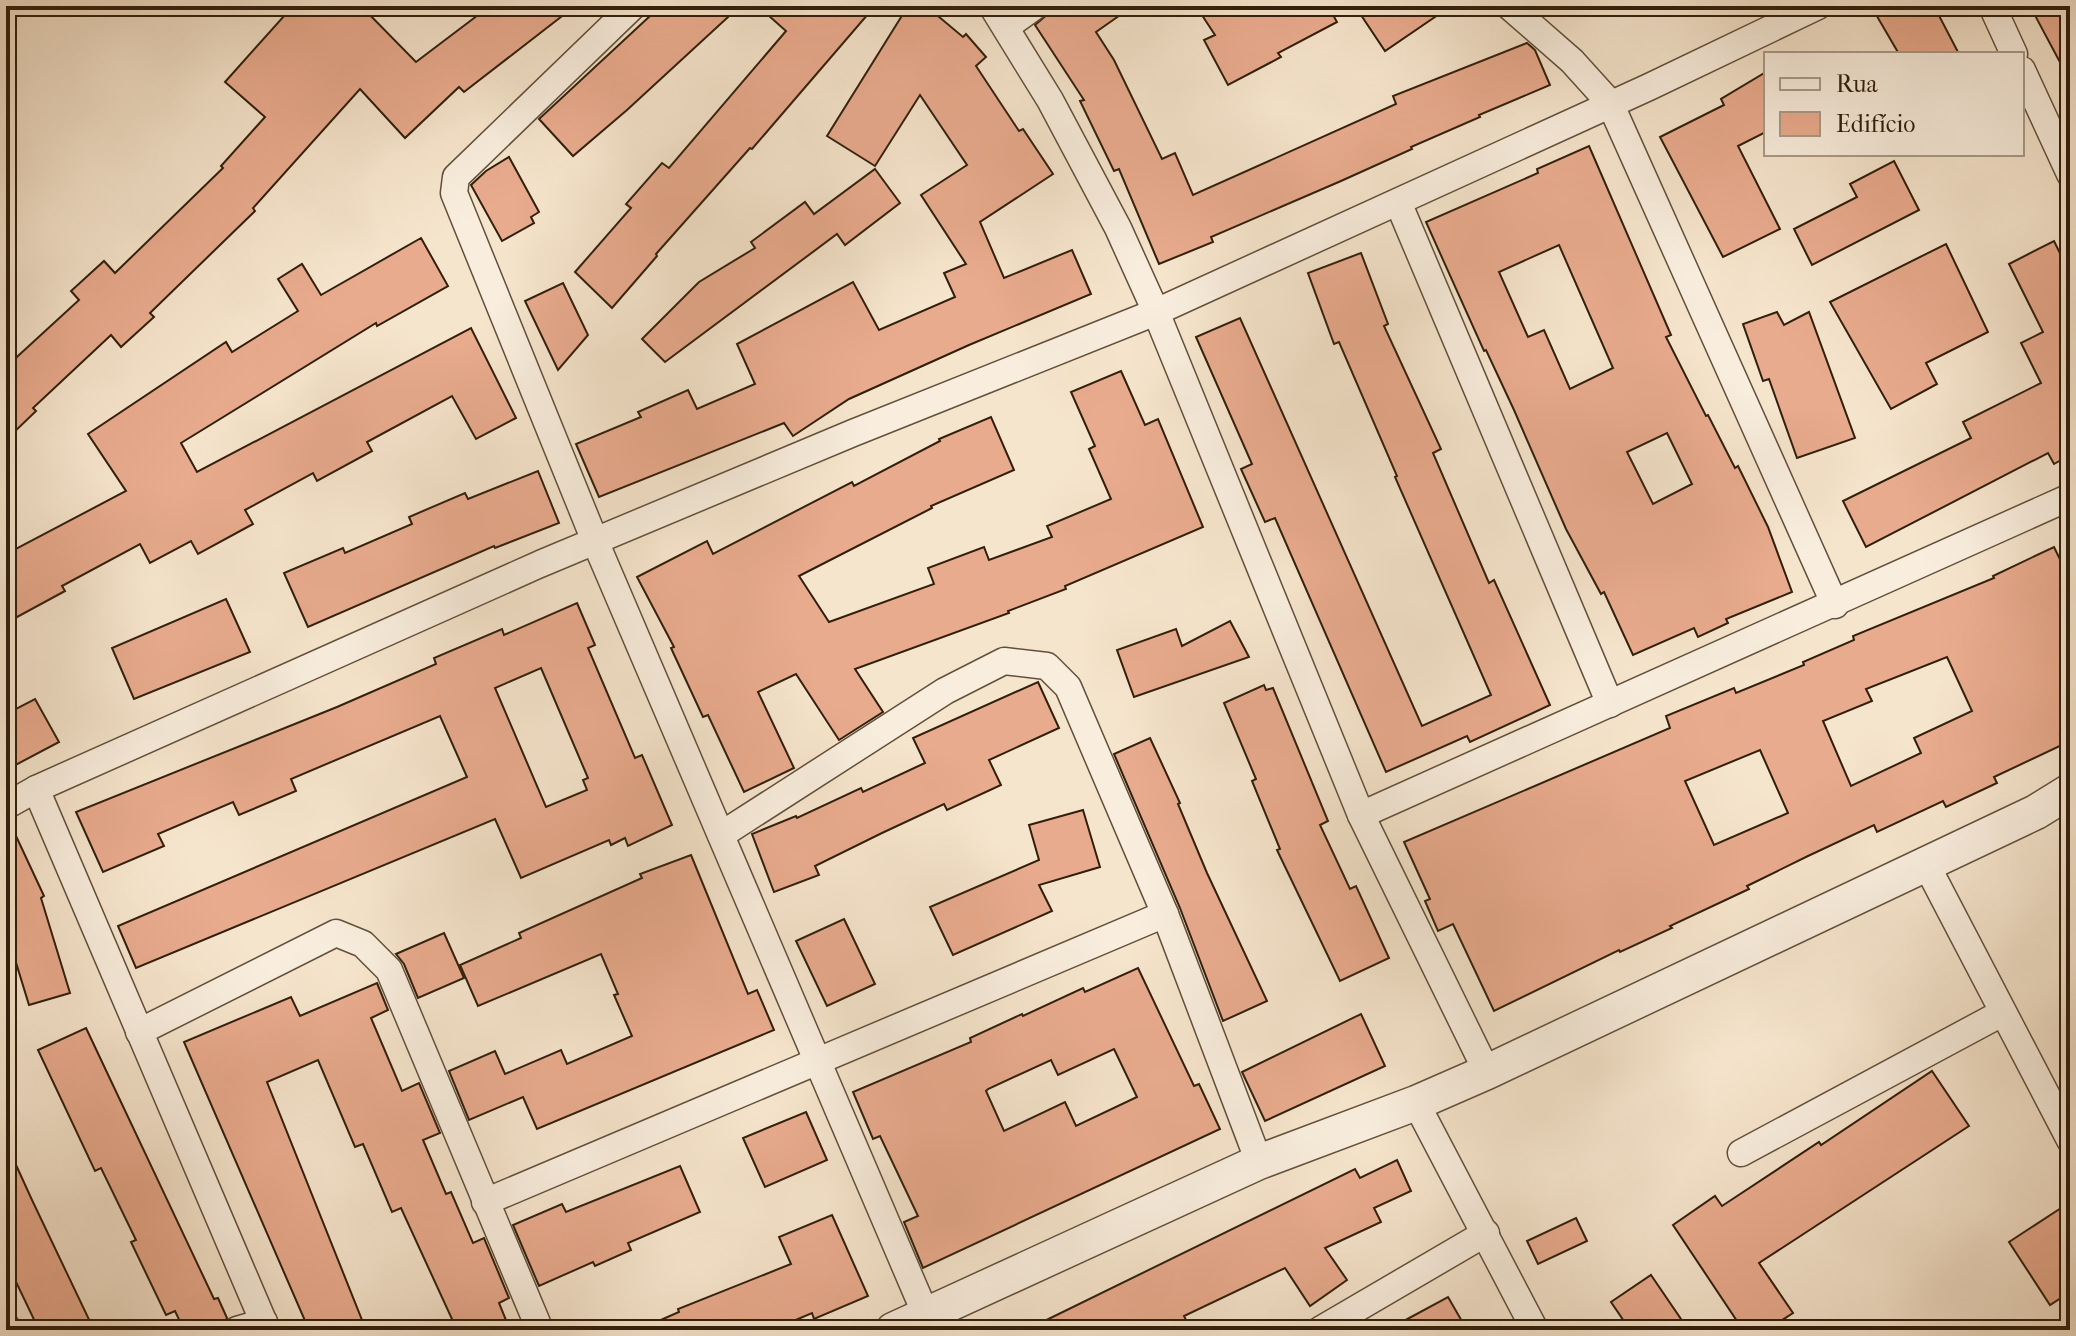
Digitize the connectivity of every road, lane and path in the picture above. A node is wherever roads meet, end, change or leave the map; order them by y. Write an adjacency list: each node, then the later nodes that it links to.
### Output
1 (633, 6): 14 (street)
2 (1035, 6): 6 (street)
3 (1509, 6): 9 (street)
4 (1818, 6): 9 (street)
5 (1992, 6): 7 (street)
6 (999, 16): 12 (street)
7 (2013, 52)
8 (2024, 74): 10 (street)
9 (1610, 103): 11 (street); 15 (street)
10 (2070, 174)
11 (1398, 202): 12 (street); 16 (street)
12 (1156, 312): 14 (street); 20 (street)
13 (2070, 497): 15 (street)
14 (595, 541): 17 (street); 21 (street)
15 (1835, 605): 16 (street)
16 (1610, 704): 20 (street)
17 (36, 789): 19 (street); 25 (street)
18 (2070, 791): 22 (street)
19 (6, 806)
20 (1361, 815): 27 (street)
21 (721, 835): 23 (street); 26 (street)
22 (1926, 864): 24 (street); 27 (street)
23 (1165, 914): 26 (street); 31 (street)
24 (2002, 1013): 29 (street); 30 (street)
25 (139, 1032): 32 (street); 35 (street)
26 (817, 1059): 32 (street); 34 (street)
27 (1487, 1072): 28 (street)
28 (1416, 1103): 31 (street); 33 (street)
29 (2070, 1140)
30 (1741, 1153)
31 (1259, 1162): 34 (street)
32 (485, 1202): 37 (street)
33 (1486, 1233): 39 (street); 40 (street)
34 (926, 1315): 38 (street)
35 (266, 1326): 36 (street)
36 (237, 1330)
37 (540, 1330)
38 (893, 1330)
39 (1320, 1330)
40 (1535, 1330)

